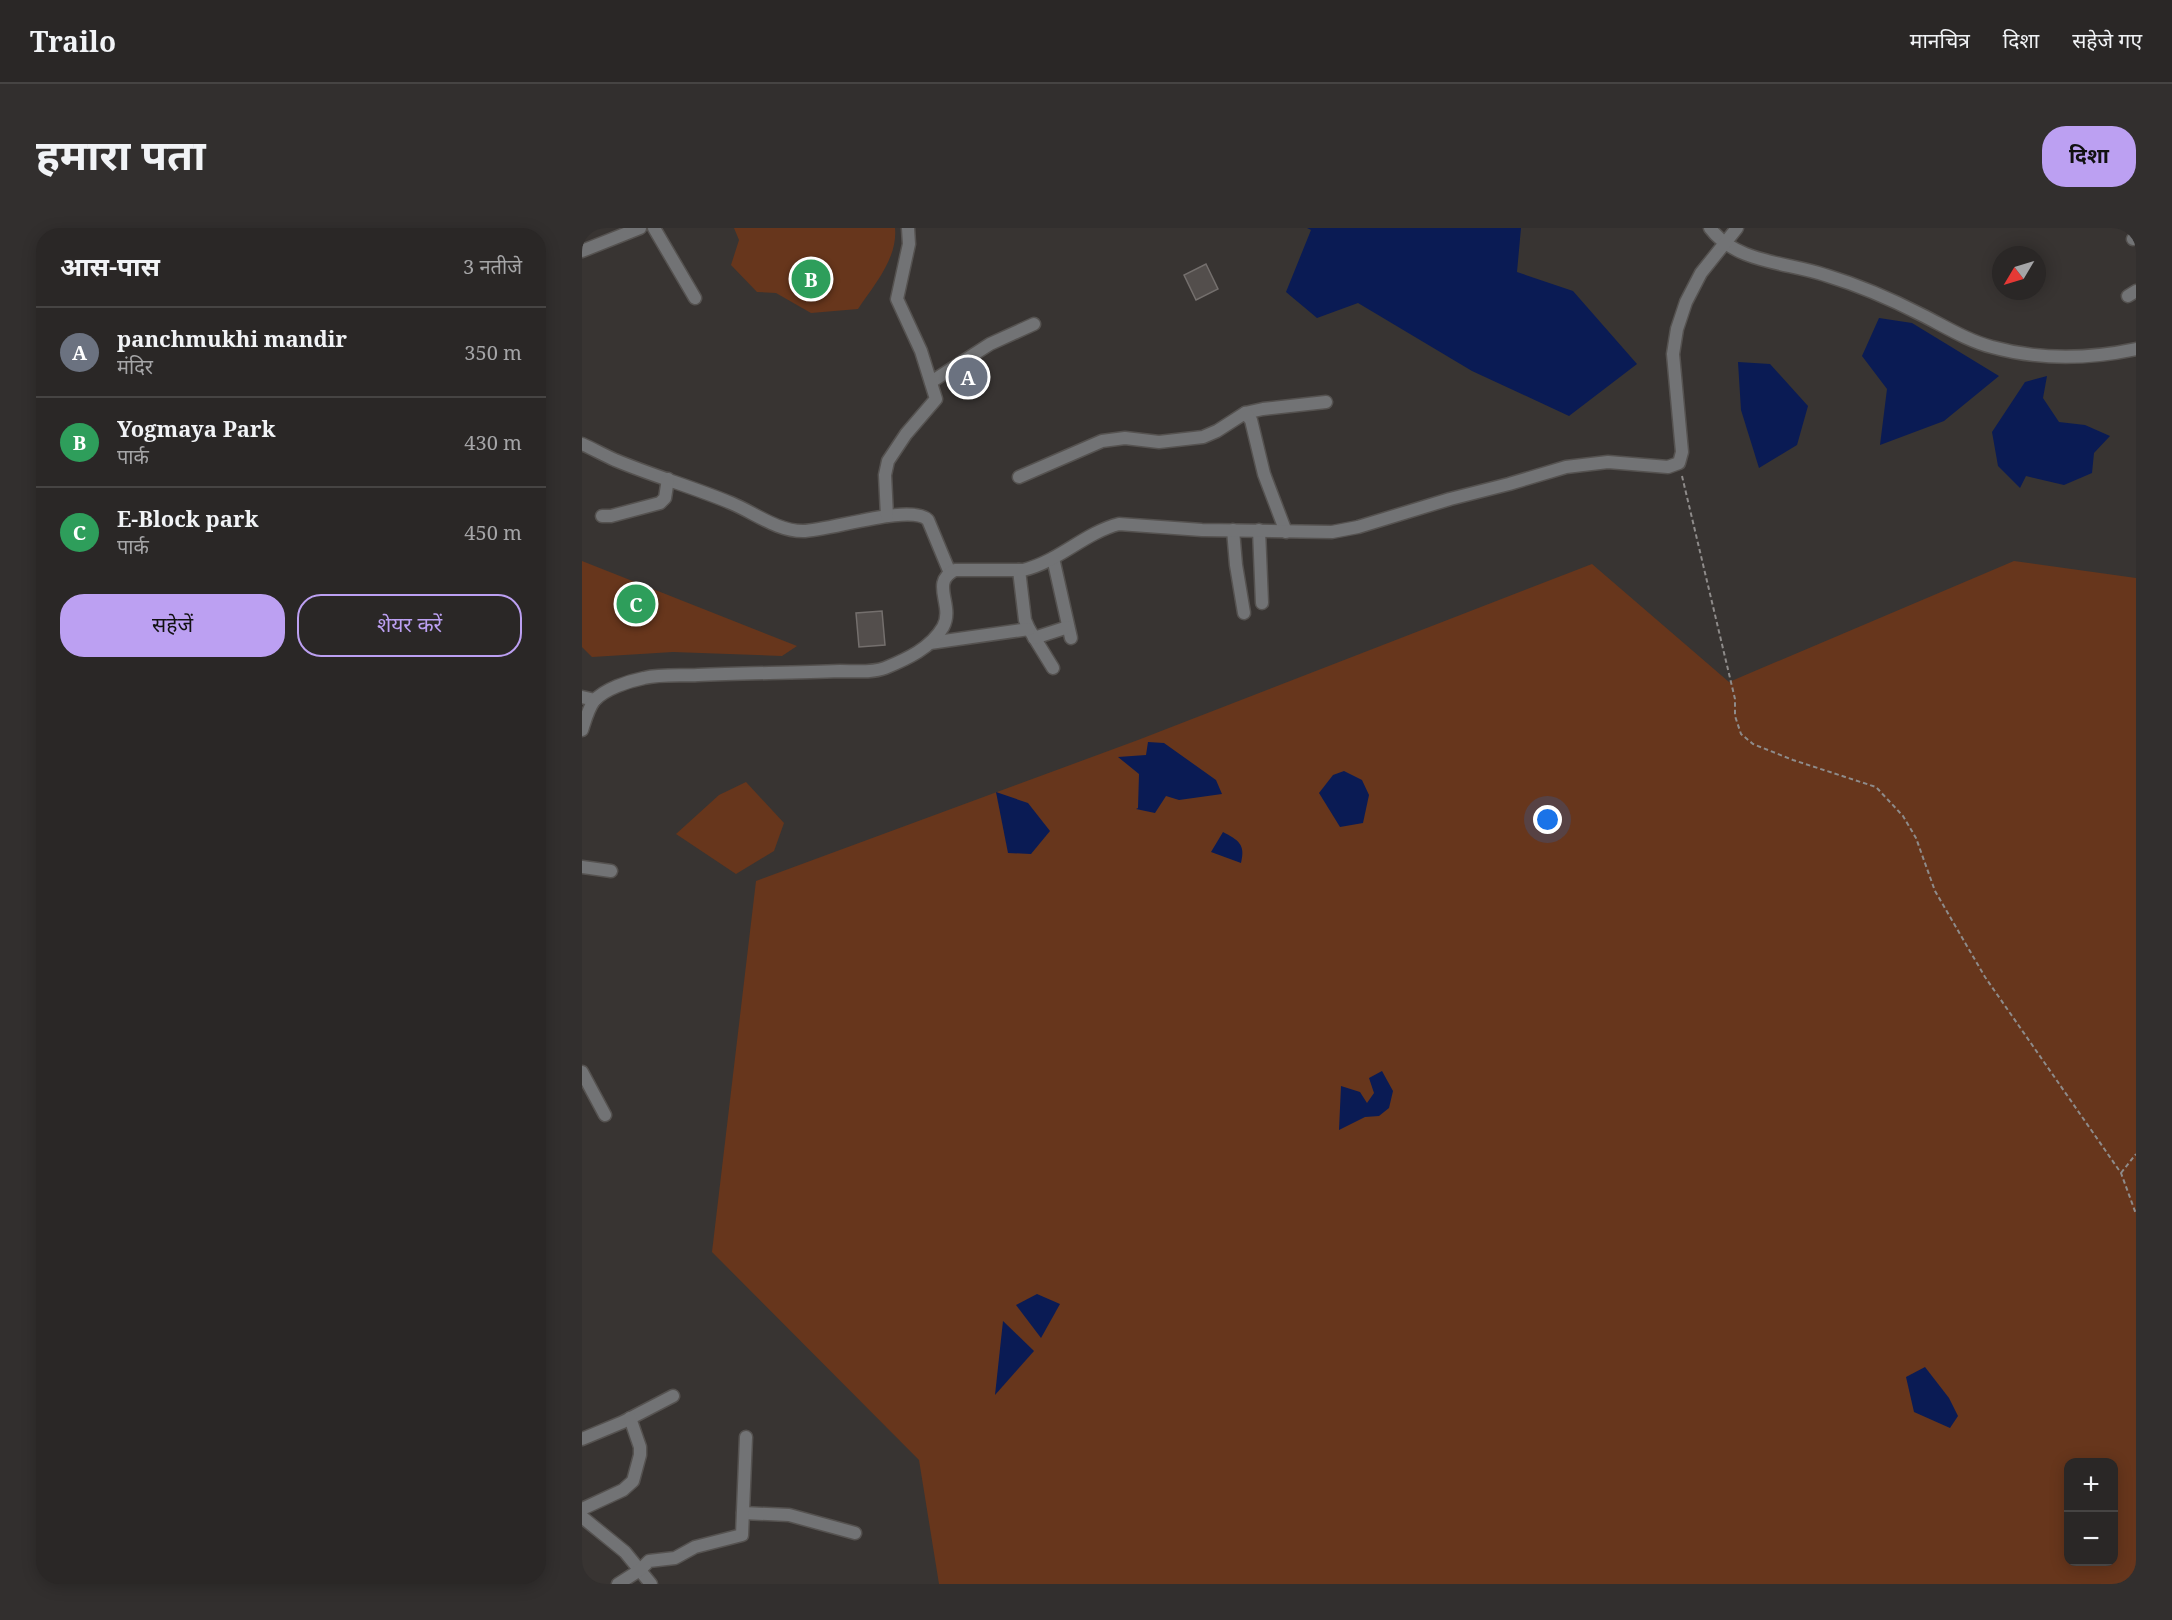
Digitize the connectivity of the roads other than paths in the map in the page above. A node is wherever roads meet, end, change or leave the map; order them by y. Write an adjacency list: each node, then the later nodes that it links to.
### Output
1 (640, 228): 7 (street)
2 (654, 228): 8 (street)
3 (908, 228): 11 (street)
4 (1710, 228): 6 (street)
5 (1737, 228): 6 (street)
6 (1723, 244): 10 (street); 21 (street)
7 (582, 251)
8 (695, 298)
9 (1034, 324): 11 (street)
10 (2136, 349)
11 (931, 382): 18 (street)
12 (1326, 402): 13 (street)
13 (1245, 413): 15 (street); 21 (street)
14 (582, 443): 16 (street)
15 (1019, 477)
16 (668, 479): 17 (street); 18 (street)
17 (602, 516)
18 (887, 516): 24 (street)
19 (1233, 530): 20 (street); 22 (street); 26 (street)
20 (1259, 530): 21 (street); 25 (street)
21 (1286, 531)
22 (1053, 558): 23 (street); 27 (street)
23 (1019, 570): 24 (street); 27 (street)
24 (950, 573): 28 (street)
25 (1262, 603)
26 (1244, 613)
27 (1031, 634): 28 (street); 29 (street)
28 (930, 643): 31 (street)
29 (1053, 668)
30 (582, 697): 31 (street)
31 (595, 700): 32 (street)
32 (582, 730)
33 (582, 867): 34 (street)
34 (612, 871)
35 (582, 1072): 36 (street)
36 (587, 1090): 37 (street)
37 (605, 1115)
38 (673, 1396): 39 (street)
39 (630, 1418): 41 (street); 42 (street)
40 (746, 1437): 43 (street)
41 (582, 1439)
42 (582, 1509)
43 (743, 1513): 45 (street); 46 (street)
44 (582, 1517): 46 (street)
45 (855, 1533)
46 (640, 1570): 47 (street); 48 (street)
47 (618, 1584)
48 (651, 1584)

